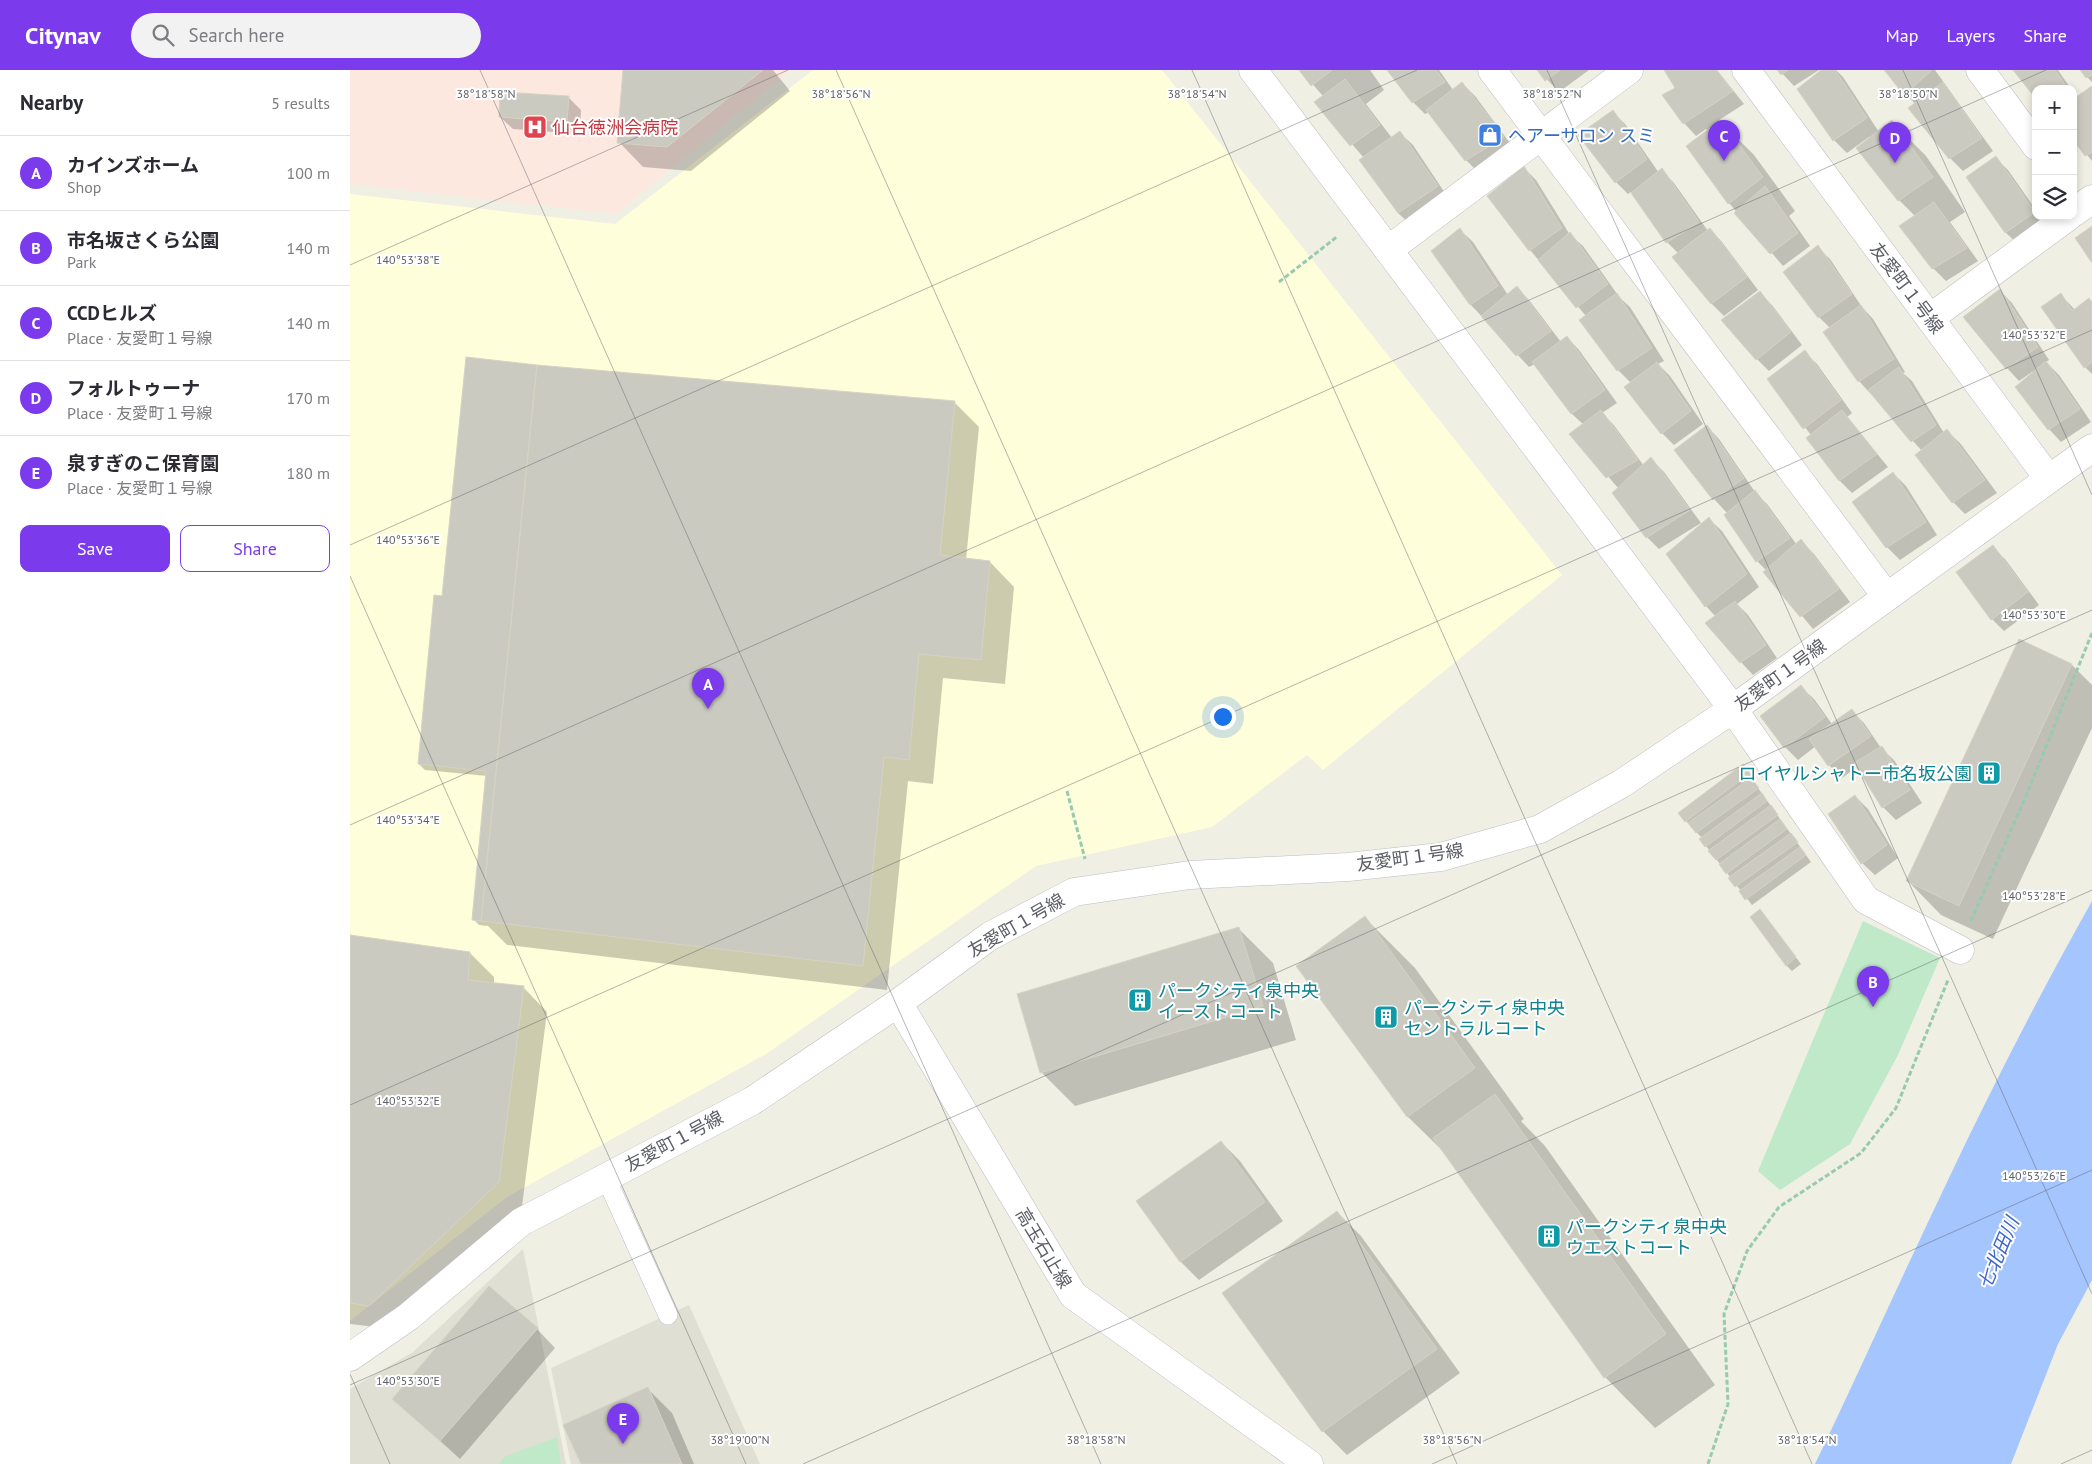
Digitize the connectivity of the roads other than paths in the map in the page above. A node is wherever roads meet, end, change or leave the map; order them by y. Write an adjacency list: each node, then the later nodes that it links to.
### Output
1 (1253, 70): 9 (street)
2 (1492, 70): 6 (street)
3 (1629, 70): 6 (street)
4 (1746, 70): 10 (street, 友愛町１号線)
5 (1980, 70): 7 (street)
6 (1541, 136): 9 (street); 13 (street)
7 (2032, 141)
8 (2078, 206): 10 (street)
9 (1388, 250): 14 (street)
10 (1930, 318): 12 (street, 友愛町１号線)
11 (2092, 448): 12 (street)
12 (2049, 479): 13 (street, 友愛町１号線)
13 (1886, 597): 14 (street, 友愛町１号線)
14 (1733, 709): 15 (street); 16 (street, 友愛町１号線)
15 (1960, 950)
16 (898, 1003): 17 (street, 友愛町１号線); 20 (street, 高玉石止線)
17 (606, 1178): 18 (lane); 19 (street, 友愛町１号線)
18 (668, 1315)
19 (350, 1357)
20 (1309, 1464)

